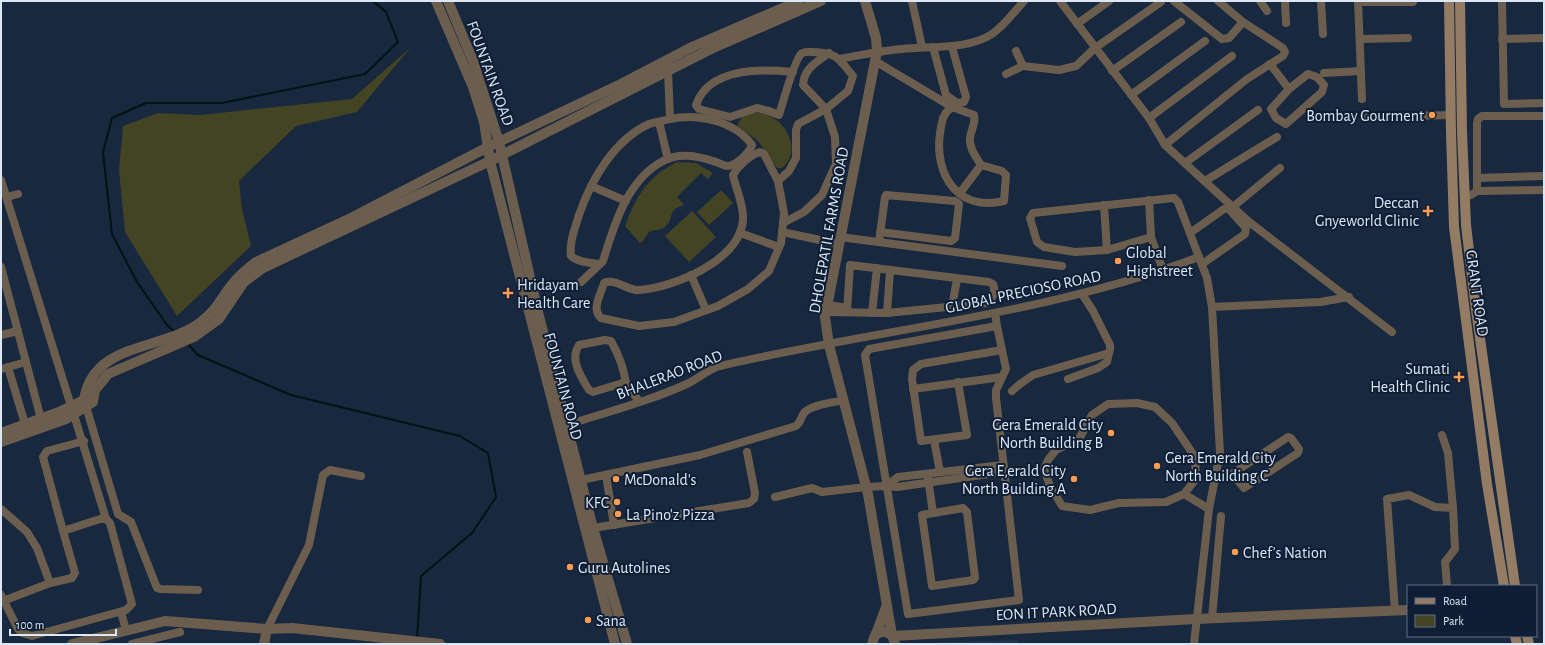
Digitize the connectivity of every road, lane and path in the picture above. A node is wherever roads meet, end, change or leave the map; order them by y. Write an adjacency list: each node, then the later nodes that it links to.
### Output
1 (436, 1): 67 (street, FOUNTAIN ROAD)
2 (448, 1): 65 (street, FOUNTAIN ROAD)
3 (800, 1): 22 (street)
4 (821, 1): 22 (street)
5 (864, 1): 39 (street, DHOLEPATIL FARMS ROAD)
6 (912, 1): 33 (street)
7 (1024, 1): 35 (street)
8 (1060, 1): 26 (street)
9 (1109, 1): 26 (street)
10 (1174, 1): 24 (street)
11 (1218, 1): 24 (street)
12 (1260, 1): 21 (street)
13 (1285, 1): 25 (street)
14 (1321, 1): 27 (street)
15 (1449, 1): 58 (main road, GRANT ROAD)
16 (1460, 1): 82 (main road, GRANT ROAD)
17 (1502, 1): 31 (street)
18 (1161, 2): 36 (street)
19 (1358, 2): 20 (street); 30 (street)
20 (1413, 2)
21 (1267, 11)
22 (761, 22): 42 (street); 45 (street)
23 (1181, 22): 46 (street)
24 (1243, 22): 43 (street)
25 (1286, 23)
26 (1077, 24): 36 (street)
27 (1323, 34)
28 (1408, 38): 30 (street)
29 (1544, 38): 31 (street)
30 (1360, 39): 47 (street)
31 (1502, 39): 54 (street)
32 (1205, 41): 52 (street)
33 (922, 47): 34 (street); 39 (street)
34 (933, 47): 35 (street); 35 (street)
35 (952, 47)
36 (1095, 48): 44 (street); 46 (street)
37 (1016, 51): 44 (street)
38 (829, 53): 41 (street); 48 (street); 56 (street)
39 (876, 56): 41 (street); 55 (street); 96 (street, DHOLEPATIL FARMS ROAD)
40 (1232, 56): 61 (street)
41 (839, 59): 56 (street)
42 (663, 62): 45 (street); 65 (street)
43 (1270, 64): 51 (street); 66 (street)
44 (1023, 66): 50 (street)
45 (668, 71): 62 (street); 68 (street)
46 (1112, 71): 52 (street)
47 (1361, 71): 49 (street); 53 (street)
48 (793, 72): 48 (street)
49 (1324, 73)
50 (1006, 74)
51 (1289, 89): 51 (street)
52 (1131, 95): 61 (street)
53 (1362, 99)
54 (1544, 104)
55 (952, 107): 72 (street); 83 (street)
56 (826, 109): 77 (street); 90 (street)
57 (1258, 110): 71 (street)
58 (1450, 114): 60 (street); 177 (main road, GRANT ROAD)
59 (1544, 116): 75 (street)
60 (1368, 117)
61 (1149, 118): 66 (street)
62 (670, 119): 63 (street); 69 (street)
63 (659, 122): 69 (street); 79 (street)
64 (1277, 136): 78 (street)
65 (499, 142): 67 (street); 68 (street, FOUNTAIN ROAD)
66 (1165, 145): 71 (street)
67 (488, 147): 70 (street, FOUNTAIN ROAD); 125 (street)
68 (502, 155): 70 (street); 144 (street, FOUNTAIN ROAD)
69 (668, 159): 87 (street)
70 (490, 162): 125 (street); 199 (street, FOUNTAIN ROAD)
71 (1185, 162): 78 (street)
72 (981, 165): 83 (street); 83 (street)
73 (1280, 168): 89 (street)
74 (1544, 176): 75 (street)
75 (1477, 178): 81 (street)
76 (1, 180): 85 (street)
77 (778, 181): 90 (street); 93 (street)
78 (1205, 181): 89 (street)
79 (591, 186): 87 (street); 101 (street)
80 (1544, 190): 81 (street)
81 (1476, 191): 82 (street)
82 (1464, 192): 178 (main road, GRANT ROAD)
83 (960, 193)
84 (18, 194): 85 (street)
85 (7, 197): 141 (street)
86 (1149, 200): 88 (street); 94 (street); 95 (street)
87 (626, 201): 101 (street)
88 (1104, 206): 99 (street); 99 (street)
89 (1234, 206): 111 (street)
90 (783, 223): 91 (street)
91 (782, 232): 96 (street); 98 (street)
92 (880, 232): 92 (street); 97 (street)
93 (740, 233): 98 (street); 107 (street)
94 (1190, 233): 100 (street); 100 (street, GLOBAL PRECIOSO ROAD)
95 (1151, 237): 99 (street); 105 (street)
96 (839, 240): 97 (street); 116 (street, DHOLEPATIL FARMS ROAD)
97 (878, 242): 102 (street)
98 (779, 247): 117 (street)
99 (1107, 250)
100 (1201, 261): 105 (street, GLOBAL PRECIOSO ROAD); 115 (street)
101 (600, 264): 109 (street)
102 (1062, 266)
103 (877, 268): 106 (street); 118 (street); 119 (street)
104 (1, 269): 112 (street)
105 (1164, 270): 110 (street, GLOBAL PRECIOSO ROAD)
106 (890, 271): 108 (street); 120 (street)
107 (692, 275): 117 (street); 117 (street)
108 (957, 278): 114 (street); 114 (street)
109 (581, 282)
110 (1082, 294): 121 (street, GLOBAL PRECIOSO ROAD); 129 (street)
111 (1349, 297): 115 (street); 124 (street)
112 (10, 301): 113 (street); 123 (street)
113 (1, 304)
114 (952, 307): 120 (street)
115 (1212, 307): 157 (street)
116 (826, 309): 118 (street); 127 (street, DHOLEPATIL FARMS ROAD)
117 (706, 310)
118 (845, 311): 119 (street)
119 (872, 313): 120 (street)
120 (887, 313)
121 (995, 313): 122 (street); 127 (street, GLOBAL PRECIOSO ROAD)
122 (997, 326): 128 (street); 160 (street)
123 (18, 331): 126 (street); 130 (street)
124 (1392, 332)
125 (191, 333): 140 (street)
126 (1, 335)
127 (829, 345): 138 (street, DHOLEPATIL FARMS ROAD); 139 (street, BHALERAO ROAD)
128 (1002, 350): 132 (street); 136 (street)
129 (1108, 353): 133 (street); 137 (street)
130 (26, 362): 131 (street); 142 (street)
131 (4, 368): 143 (street)
132 (1002, 377): 135 (street); 151 (street)
133 (1068, 379)
134 (626, 382): 134 (street); 139 (street)
135 (958, 382): 136 (street); 147 (street)
136 (913, 389): 147 (street)
137 (1012, 391)
138 (844, 400): 155 (street); 161 (street, DHOLEPATIL FARMS ROAD)
139 (639, 401): 144 (street, BHALERAO ROAD)
140 (85, 404): 141 (street); 179 (street)
141 (73, 410): 142 (street); 148 (street); 149 (street)
142 (40, 418): 143 (street)
143 (25, 424): 145 (street)
144 (567, 425): 158 (street, FOUNTAIN ROAD)
145 (1, 432)
146 (1442, 435): 164 (street)
147 (934, 440): 152 (street)
148 (84, 441): 169 (street); 172 (street)
149 (1, 442)
150 (747, 452): 170 (street)
151 (1003, 468): 152 (street); 159 (street); 160 (street)
152 (940, 472): 153 (street)
153 (927, 474): 159 (street); 160 (street)
154 (1232, 474): 154 (street); 157 (street)
155 (606, 475): 158 (street); 170 (street)
156 (361, 476): 188 (street)
157 (1217, 476): 166 (street)
158 (581, 480): 171 (street, FOUNTAIN ROAD)
159 (929, 483): 160 (street); 167 (street)
160 (886, 486): 161 (street)
161 (866, 487): 163 (street); 181 (street, DHOLEPATIL FARMS ROAD)
162 (1184, 494): 162 (street); 166 (street)
163 (775, 497)
164 (1453, 508): 176 (street); 183 (street)
165 (1, 509): 175 (street)
166 (1209, 509): 173 (street)
167 (934, 513): 167 (street)
168 (1221, 516): 174 (street)
169 (106, 519): 172 (street); 184 (street)
170 (614, 525): 171 (street)
171 (593, 528): 200 (street, FOUNTAIN ROAD)
172 (63, 531): 175 (street)
173 (1205, 542): 174 (street); 186 (street)
174 (1222, 542): 185 (street)
175 (50, 583): 180 (street)
176 (1447, 585)
177 (1504, 585)
178 (1515, 585)
179 (198, 590)
180 (2, 598): 184 (street)
181 (886, 605): 192 (street, DHOLEPATIL FARMS ROAD); 193 (street, DHOLEPATIL FARMS ROAD)
182 (1407, 610): 183 (street, EON IT PARK ROAD)
183 (1395, 611): 185 (street, EON IT PARK ROAD)
184 (121, 612): 189 (street)
185 (1212, 618): 186 (street, EON IT PARK ROAD)
186 (1196, 619): 191 (street, EON IT PARK ROAD); 203 (street)
187 (139, 627): 188 (street); 189 (street); 194 (street)
188 (267, 629): 197 (street); 198 (street)
189 (126, 630): 195 (street)
190 (180, 632): 194 (street)
191 (918, 634): 192 (street, EON IT PARK ROAD); 202 (street)
192 (893, 638): 193 (street, EON IT PARK ROAD)
193 (874, 639): 201 (street)
194 (144, 642): 196 (street)
195 (72, 644)
196 (132, 644)
197 (264, 644)
198 (440, 644)
199 (615, 644)
200 (627, 644)
201 (862, 644)
202 (901, 644)
203 (1194, 644)

